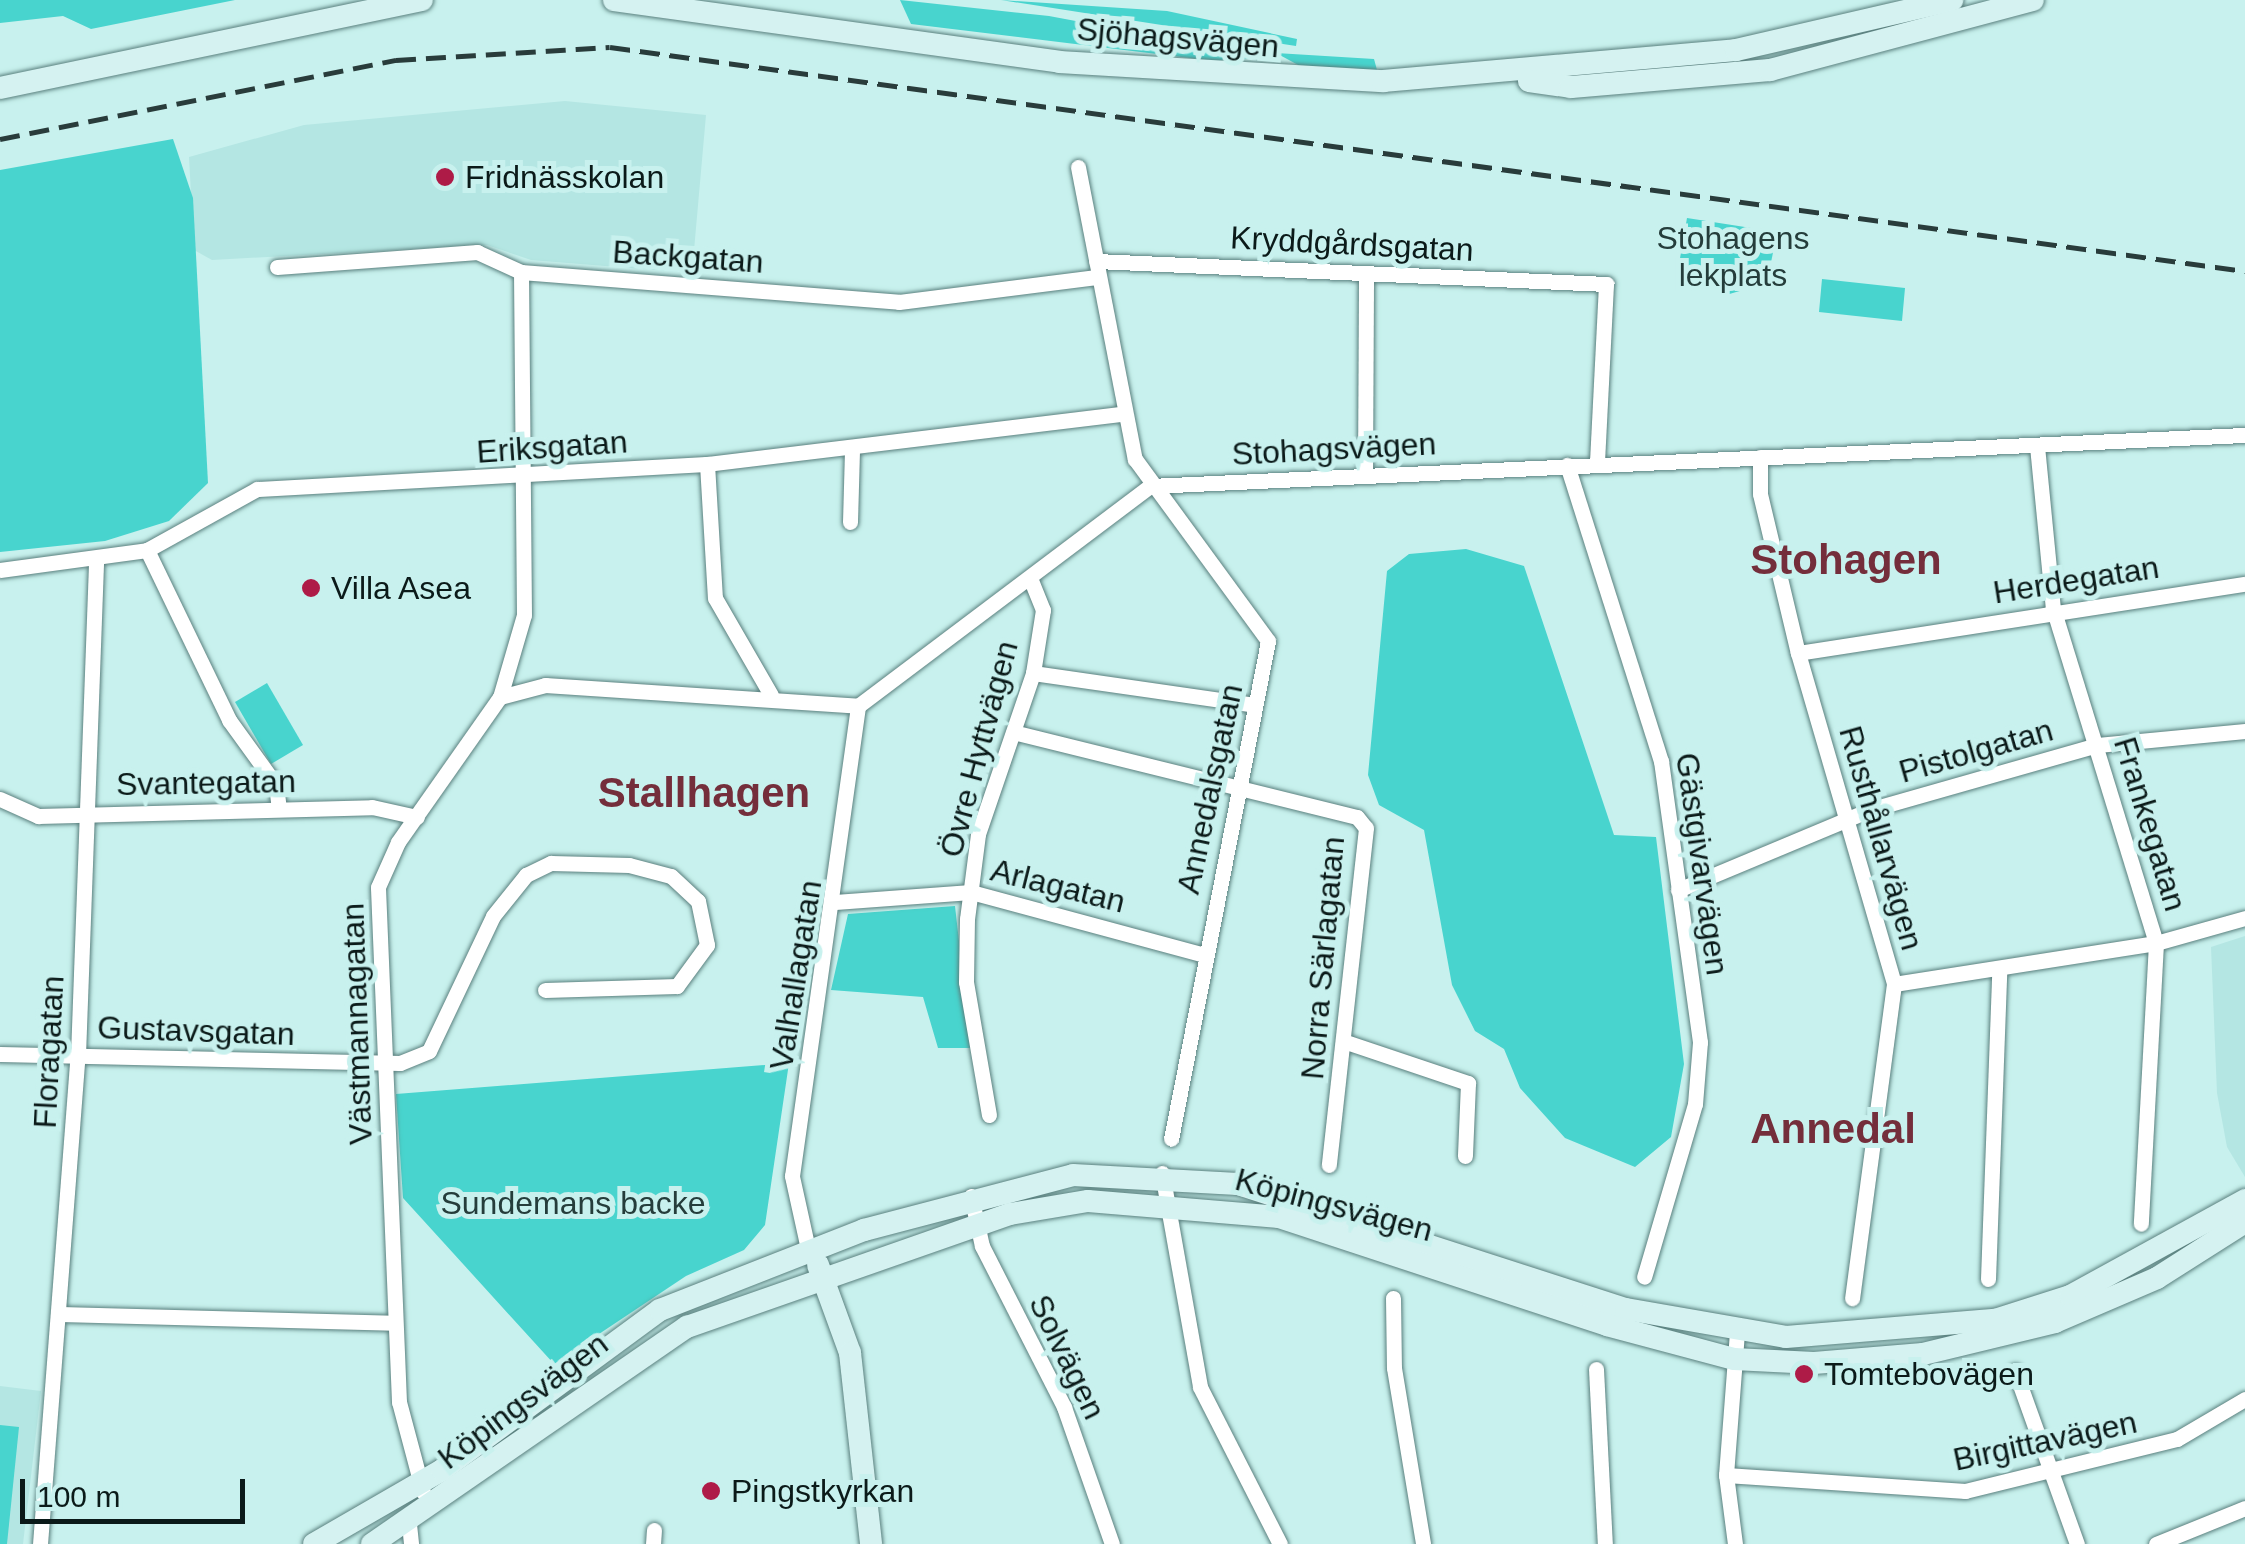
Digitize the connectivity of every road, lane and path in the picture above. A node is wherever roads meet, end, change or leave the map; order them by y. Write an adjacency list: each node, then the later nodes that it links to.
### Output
1 (422, 0): 9 (main road)
2 (614, 0): 8 (main road, Sjöhagsvägen)
3 (1952, 0): 6 (main road, Sjöhagsvägen)
4 (2024, 0): 6 (main road)
5 (2033, 0): 7 (main road, Sjöhagsvägen)
6 (1876, 22): 7 (main road); 8 (main road, Sjöhagsvägen)
7 (1824, 58): 8 (main road, Sjöhagsvägen)
8 (1501, 77)
9 (0, 88)
10 (1078, 167): 12 (street, Annedalsgatan)
11 (277, 267): 13 (street, Backgatan)
12 (1096, 269): 13 (street, Backgatan); 14 (street, Kryddgårdsgatan); 15 (street, Annedalsgatan)
13 (521, 272): 24 (street, Västmannagatan)
14 (1366, 273): 20 (street, Kryddgårdsgatan); 23 (street)
15 (1123, 414): 18 (street, Eriksgatan); 25 (street, Annedalsgatan)
16 (2245, 435): 17 (street, Stohagsvägen)
17 (2037, 446): 19 (street, Stohagsvägen); 32 (street, Frankegatan)
18 (852, 450): 21 (street, Eriksgatan); 26 (street)
19 (1760, 457): 20 (street, Stohagsvägen); 33 (street, Rusthållarvägen)
20 (1598, 462): 22 (street, Stohagsvägen)
21 (707, 464): 24 (street, Eriksgatan); 35 (street)
22 (1567, 465): 23 (street, Stohagsvägen); 48 (street, Gästgivarvägen)
23 (1365, 476): 25 (street, Stohagsvägen)
24 (526, 478): 27 (street, Eriksgatan); 36 (street, Västmannagatan)
25 (1150, 486): 30 (street); 37 (street, Annedalsgatan)
26 (850, 522)
27 (148, 550): 28 (street, Eriksgatan); 44 (street)
28 (96, 562): 29 (street, Eriksgatan); 45 (street, Floragatan)
29 (0, 570)
30 (1030, 577): 34 (street, Övre Hyttvägen); 38 (street)
31 (2245, 584): 32 (street, Herdegatan)
32 (2052, 608): 33 (street, Herdegatan); 41 (street, Frankegatan)
33 (1798, 653): 47 (street, Rusthållarvägen)
34 (1034, 673): 37 (street); 40 (street, Övre Hyttvägen)
35 (771, 695): 36 (street); 38 (street)
36 (500, 696): 46 (street, Västmannagatan)
37 (1255, 705): 42 (street, Annedalsgatan)
38 (858, 706): 50 (street, Valhallagatan)
39 (2245, 732): 41 (street, Pistolgatan)
40 (1017, 733): 42 (street, Norra Särlagatan); 49 (street, Övre Hyttvägen)
41 (2098, 745): 47 (street, Pistolgatan); 52 (street, Frankegatan)
42 (1242, 790): 53 (street, Annedalsgatan); 57 (street, Norra Särlagatan)
43 (0, 799): 45 (street, Svantegatan)
44 (279, 808): 45 (street, Svantegatan); 46 (street, Svantegatan)
45 (87, 814): 59 (street, Floragatan)
46 (417, 817): 60 (street, Västmannagatan)
47 (1847, 818): 48 (street, Pistolgatan); 55 (street, Rusthållarvägen)
48 (1678, 890): 74 (street, Gästgivarvägen)
49 (971, 892): 50 (street, Arlagatan); 53 (street, Arlagatan); 61 (street, Övre Hyttvägen)
50 (834, 902): 72 (street, Valhallagatan)
51 (2245, 918): 52 (street)
52 (2156, 943): 54 (street); 71 (street, Frankegatan)
53 (1205, 955): 62 (street, Annedalsgatan)
54 (1999, 972): 55 (street); 75 (street)
55 (1894, 984): 77 (street, Rusthållarvägen)
56 (545, 990): 60 (street, Gustavsgatan)
57 (1346, 1042): 63 (street); 64 (street, Norra Särlagatan)
58 (0, 1054): 59 (street, Gustavsgatan)
59 (78, 1055): 60 (street, Gustavsgatan); 78 (street, Floragatan)
60 (384, 1064): 79 (street, Västmannagatan)
61 (989, 1115)
62 (1171, 1140)
63 (1465, 1156)
64 (1329, 1165)
65 (1162, 1174): 66 (main road, Köpingsvägen); 68 (street); 80 (main road, Köpingsvägen)
66 (970, 1196): 69 (street, Solvägen); 72 (main road, Köpingsvägen)
67 (2245, 1200): 80 (main road, Köpingsvägen)
68 (1166, 1203): 69 (main road, Köpingsvägen); 81 (main road, Köpingsvägen); 96 (street)
69 (976, 1222): 73 (main road, Köpingsvägen); 95 (street, Solvägen)
70 (2245, 1222): 81 (main road, Köpingsvägen)
71 (2142, 1224)
72 (808, 1248): 73 (main road); 87 (main road, Köpingsvägen)
73 (824, 1274): 89 (main road, Köpingsvägen); 94 (main road)
74 (1644, 1277)
75 (1988, 1279)
76 (1393, 1298): 97 (street)
77 (1852, 1298)
78 (58, 1314): 79 (street); 92 (street, Floragatan)
79 (395, 1323): 87 (street, Västmannagatan)
80 (1737, 1332): 81 (street)
81 (1734, 1359): 86 (street)
82 (1596, 1369): 98 (street)
83 (2015, 1371): 85 (street)
84 (2245, 1399): 85 (street, Birgittavägen)
85 (2051, 1471): 86 (street, Birgittavägen); 100 (street)
86 (1726, 1475): 99 (street)
87 (419, 1485): 88 (main road, Köpingsvägen); 89 (street, Västmannagatan)
88 (387, 1507): 91 (main road); 93 (main road, Köpingsvägen)
89 (434, 1508): 91 (main road, Köpingsvägen)
90 (2245, 1508): 101 (street)
91 (394, 1538)
92 (40, 1544)
93 (314, 1544)
94 (871, 1544)
95 (1112, 1544)
96 (1280, 1544)
97 (1423, 1544)
98 (1606, 1544)
99 (1735, 1544)
100 (2078, 1544)
101 (2156, 1544)

